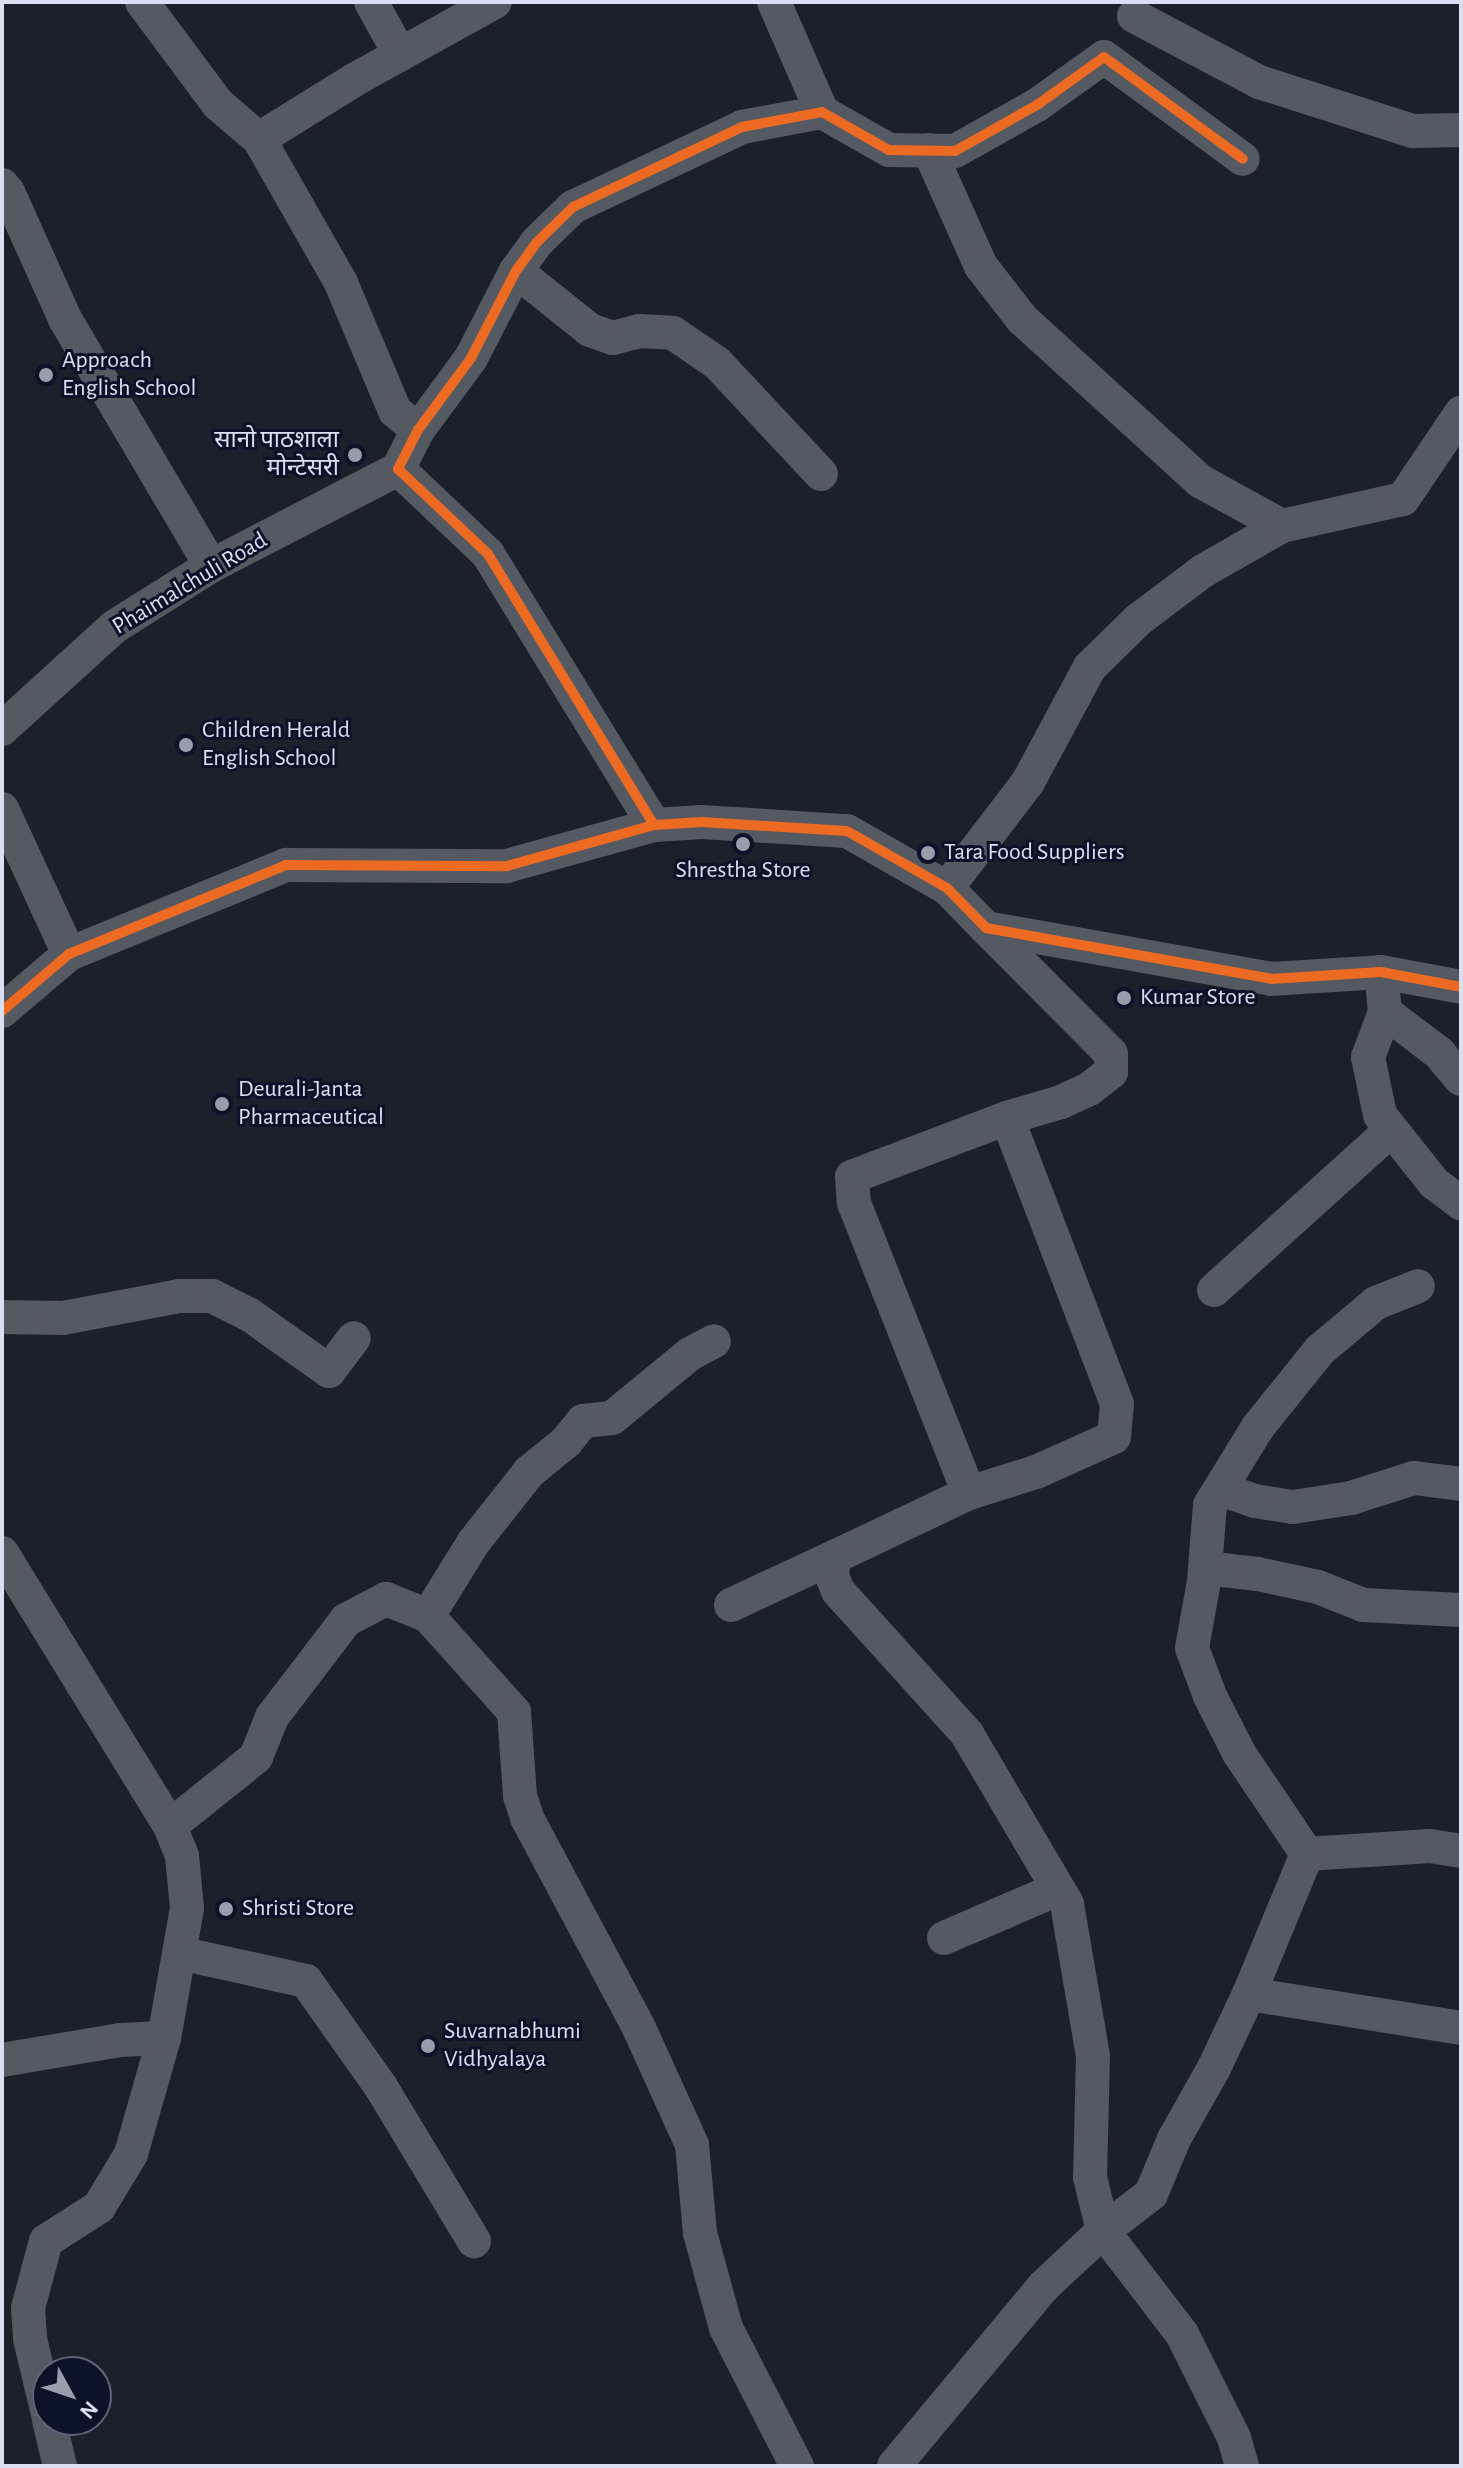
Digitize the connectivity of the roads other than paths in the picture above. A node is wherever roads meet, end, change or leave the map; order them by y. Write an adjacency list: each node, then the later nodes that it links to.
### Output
1 (142, 2): 10 (street)
2 (371, 2): 6 (street)
3 (495, 2): 6 (street)
4 (774, 2): 8 (street)
5 (1138, 9): 7 (street); 9 (street)
6 (400, 54): 10 (street)
7 (1104, 57): 11 (street); 12 (street)
8 (822, 112): 11 (street); 14 (street)
9 (1461, 130)
10 (259, 139): 16 (street)
11 (929, 150): 19 (street)
12 (1243, 159)
13 (2, 185): 20 (street)
14 (516, 271): 16 (street); 18 (street)
15 (1461, 413): 19 (street)
16 (418, 430): 17 (street)
17 (398, 469): 20 (street, Phaimalchuli Road); 23 (street)
18 (821, 474)
19 (1282, 526): 24 (street)
20 (211, 566): 21 (street, Phaimalchuli Road)
21 (2, 729)
22 (2, 809): 26 (street)
23 (654, 825): 24 (street); 26 (street)
24 (947, 888): 25 (street)
25 (986, 928): 27 (street); 32 (street)
26 (69, 954): 29 (street)
27 (1381, 972): 28 (street); 30 (street)
28 (1461, 987)
29 (2, 1011)
30 (1385, 1012): 31 (street); 33 (street)
31 (1461, 1079)
32 (1007, 1118): 42 (street); 42 (street)
33 (1391, 1130): 34 (street); 36 (street)
34 (1461, 1203)
35 (1418, 1286): 41 (street)
36 (1214, 1290)
37 (2, 1317): 38 (street)
38 (354, 1338)
39 (714, 1341): 48 (street)
40 (1461, 1484): 41 (street)
41 (1220, 1489): 45 (street)
42 (969, 1493): 44 (street)
43 (2, 1553): 49 (street)
44 (834, 1557): 46 (street); 52 (street)
45 (1205, 1568): 47 (street); 51 (street)
46 (731, 1605)
47 (1461, 1610)
48 (428, 1616): 49 (street); 65 (street)
49 (170, 1826): 54 (street)
50 (1461, 1851): 51 (street)
51 (1307, 1854): 55 (street)
52 (1058, 1889): 53 (street); 59 (street)
53 (944, 1938)
54 (179, 1953): 57 (street); 60 (street)
55 (1249, 1994): 56 (street); 59 (street)
56 (1461, 2028)
57 (164, 2038): 58 (street); 61 (street)
58 (2, 2060)
59 (1103, 2231): 66 (street); 67 (street)
60 (474, 2241)
61 (16, 2341): 62 (street)
62 (32, 2378)
63 (53, 2436): 64 (street)
64 (60, 2466)
65 (797, 2466)
66 (894, 2466)
67 (1242, 2466)

